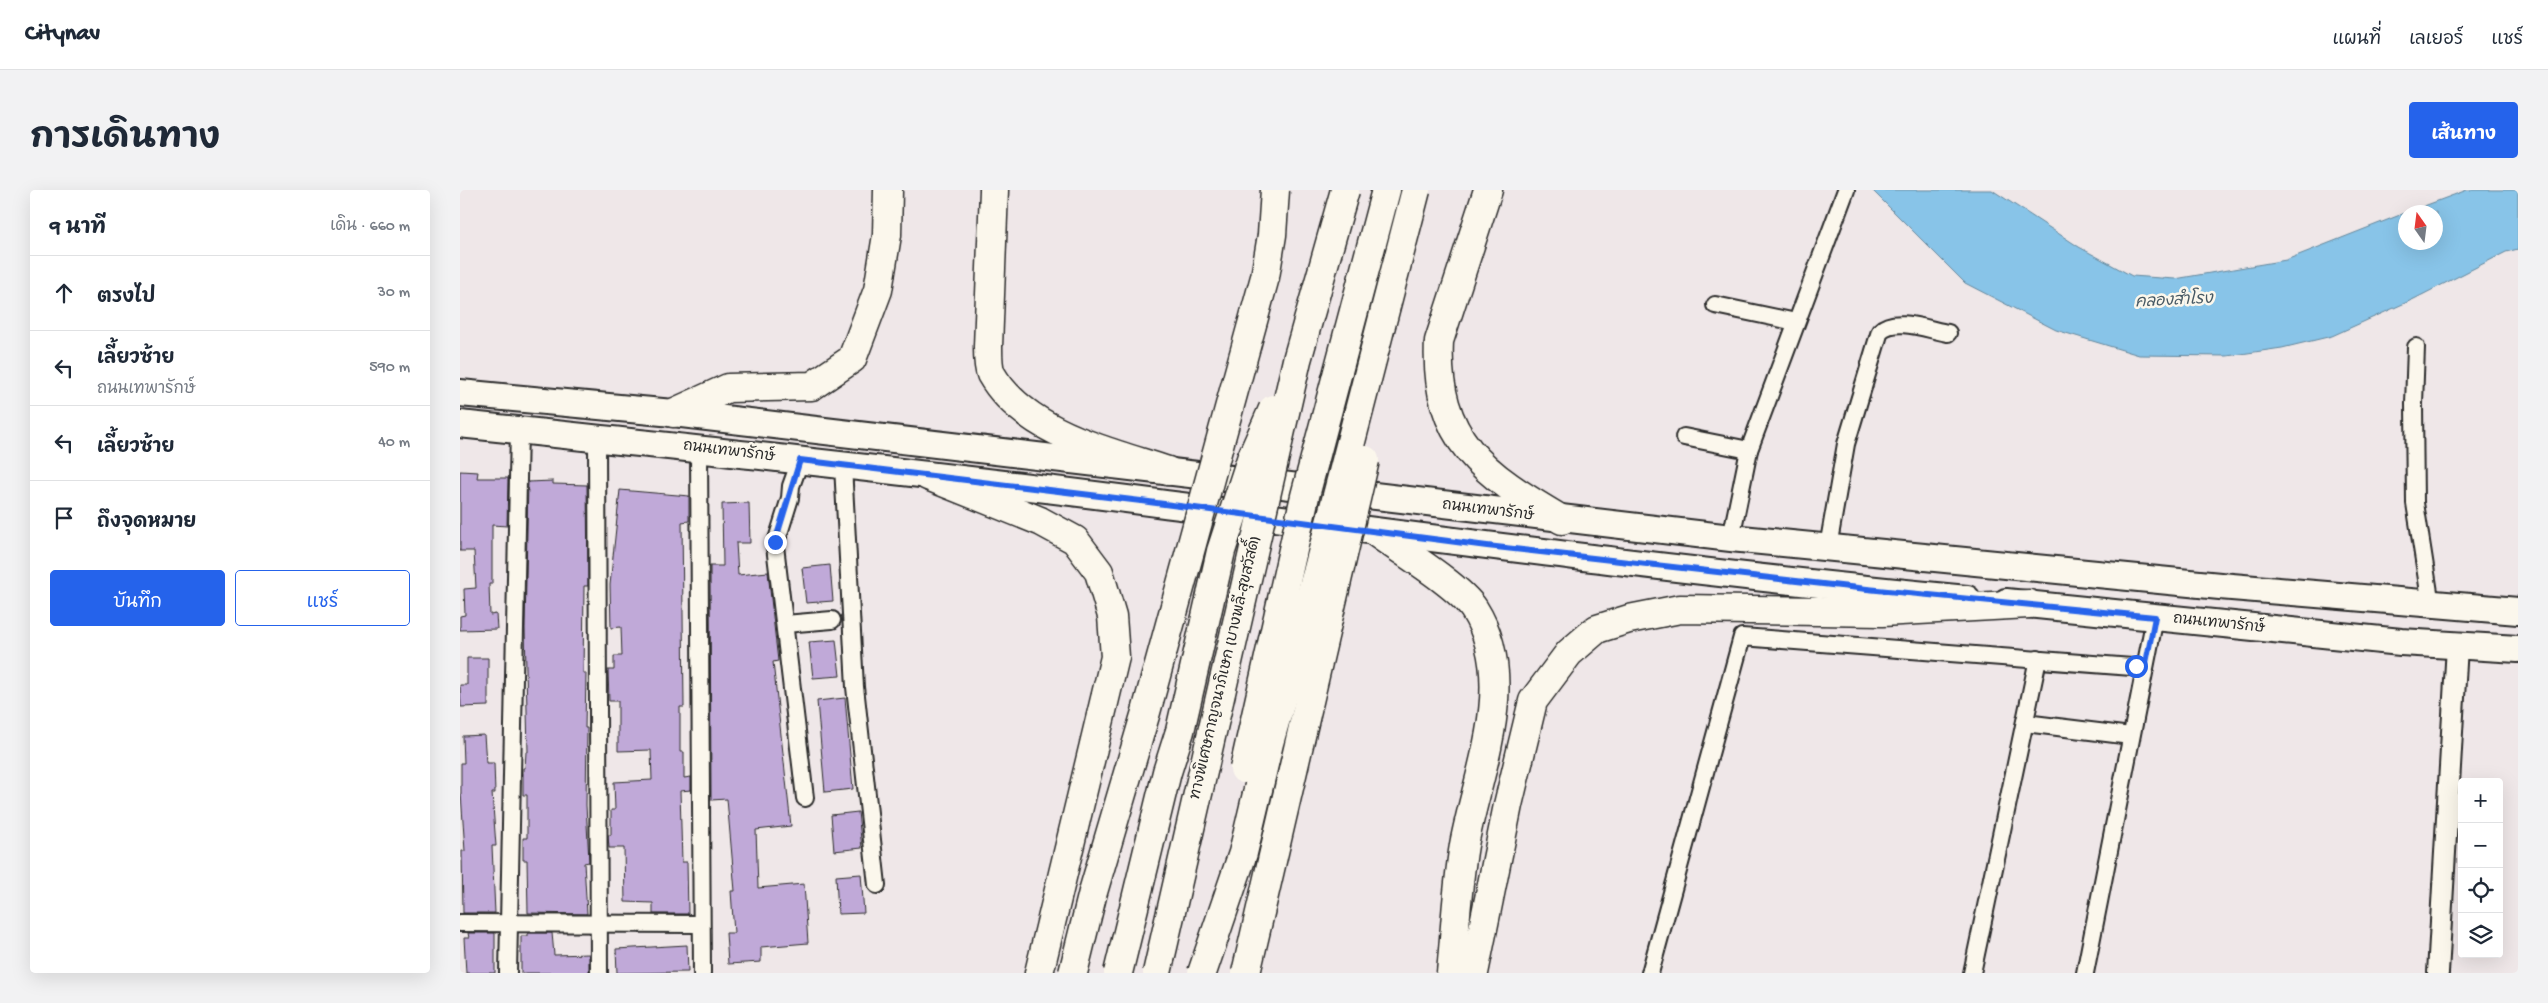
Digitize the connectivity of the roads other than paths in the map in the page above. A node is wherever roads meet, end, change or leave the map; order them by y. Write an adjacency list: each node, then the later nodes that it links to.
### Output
1 (888, 190): 16 (highway)
2 (994, 190): 25 (highway)
3 (1275, 190): 53 (highway, bridge)
4 (1346, 190): 14 (highway, ทางพิเศษกาญจนาภิเษก (บางพลี-สุขสวัสดิ์), bridge)
5 (1386, 190): 56 (highway, bridge)
6 (1416, 190): 57 (highway, bridge)
7 (1435, 190): 58 (highway, bridge)
8 (1488, 190): 27 (highway)
9 (1846, 190): 11 (street)
10 (1715, 305): 11 (street)
11 (1796, 322): 22 (street)
12 (1948, 333): 30 (street)
13 (2416, 347): 32 (street)
14 (1297, 360): 54 (highway, bridge); 55 (highway, ทางพิเศษกาญจนาภิเษก (บางพลี-สุขสวัสดิ์), bridge)
15 (460, 393): 16 (main road, ถนนเทพารักษ์)
16 (673, 413): 25 (main road, ถนนเทพารักษ์)
17 (460, 424): 18 (main road, ถนนเทพารักษ์)
18 (518, 430): 19 (main road, ถนนเทพารักษ์); 46 (street)
19 (597, 437): 21 (main road, ถนนเทพารักษ์); 47 (street)
20 (1684, 437): 22 (street)
21 (699, 448): 23 (main road, ถนนเทพารักษ์); 48 (street)
22 (1749, 450): 29 (street)
23 (800, 460): 24 (main road, ถนนเทพารักษ์); 36 (street)
24 (843, 466): 26 (main road, ถนนเทพารักษ์); 44 (street)
25 (1168, 471): 27 (main road, ถนนเทพารักษ์)
26 (928, 476): 28 (main road, ถนนเทพารักษ์); 52 (highway)
27 (1562, 520): 29 (main road, ถนนเทพารักษ์)
28 (1375, 532): 31 (main road, ถนนเทพารักษ์); 59 (highway)
29 (1731, 538): 30 (main road, ถนนเทพารักษ์)
30 (1828, 547): 32 (main road, ถนนเทพารักษ์)
31 (2029, 604): 34 (main road, ถนนเทพารักษ์); 60 (highway)
32 (2431, 605): 33 (main road, ถนนเทพารักษ์)
33 (2518, 611)
34 (2155, 617): 37 (main road, ถนนเทพารักษ์); 40 (street)
35 (832, 620): 36 (street)
36 (785, 624): 43 (street)
37 (2457, 646): 38 (main road, ถนนเทพารักษ์); 64 (street)
38 (2518, 648)
39 (2038, 659): 40 (street); 41 (street); 61 (street)
40 (2145, 668): 42 (street)
41 (2025, 723): 42 (street); 62 (street)
42 (2131, 736): 63 (street)
43 (805, 798)
44 (877, 885)
45 (460, 923): 46 (street)
46 (508, 924): 47 (street); 49 (street)
47 (599, 924): 48 (street); 50 (street)
48 (702, 924): 51 (street)
49 (508, 973)
50 (599, 973)
51 (702, 973)
52 (1039, 973)
53 (1073, 973)
54 (1118, 973)
55 (1157, 973)
56 (1198, 973)
57 (1202, 973)
58 (1246, 973)
59 (1451, 973)
60 (1474, 973)
61 (1650, 973)
62 (1972, 973)
63 (2086, 973)
64 (2438, 973)

